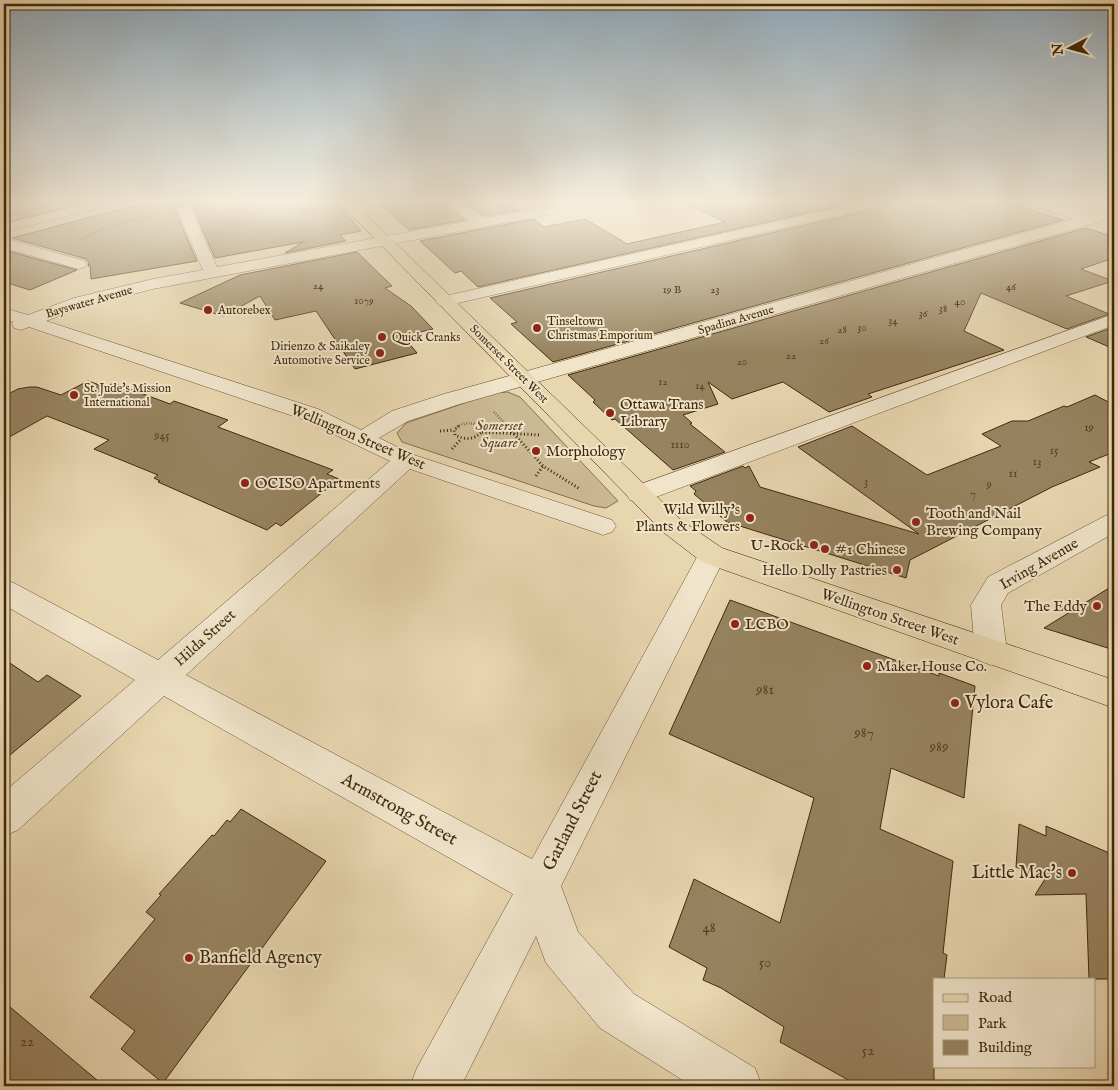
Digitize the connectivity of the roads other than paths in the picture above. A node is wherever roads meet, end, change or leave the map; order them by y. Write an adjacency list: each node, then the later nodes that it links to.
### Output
1 (38, 253): 7 (street)
2 (203, 253): 8 (street)
3 (320, 253): 8 (street, Bayswater Avenue)
4 (396, 253): 9 (main road, Somerset Street West)
5 (658, 253): 9 (street)
6 (970, 253): 14 (street, Spadina Avenue)
7 (79, 264)
8 (212, 273): 12 (street, Bayswater Avenue)
9 (445, 302): 14 (main road, Somerset Street West)
10 (4, 313): 12 (street, Wellington Street West)
11 (1114, 319): 17 (street)
12 (27, 321): 13 (street, Bayswater Avenue); 15 (street, Wellington Street West)
13 (4, 332)
14 (525, 380): 15 (street, Spadina Avenue); 17 (main road, Somerset Street West)
15 (362, 439): 16 (street, Wellington Street West)
16 (406, 460): 19 (street, Wellington Street West); 24 (street, Hilda Street)
17 (639, 494): 20 (main road, Somerset Street West)
18 (1114, 522): 23 (street, Irving Avenue)
19 (603, 526)
20 (672, 526): 21 (main road, Wellington Street West)
21 (712, 555): 23 (main road, Wellington Street West); 27 (street, Garland Street)
22 (4, 591): 24 (street, Armstrong Street)
23 (991, 652): 25 (main road, Wellington Street West)
24 (160, 678): 26 (street, Hilda Street); 27 (street, Armstrong Street)
25 (1114, 694)
26 (4, 817)
27 (540, 886): 28 (street, Garland Street); 29 (street)
28 (435, 1086)
29 (738, 1086)

